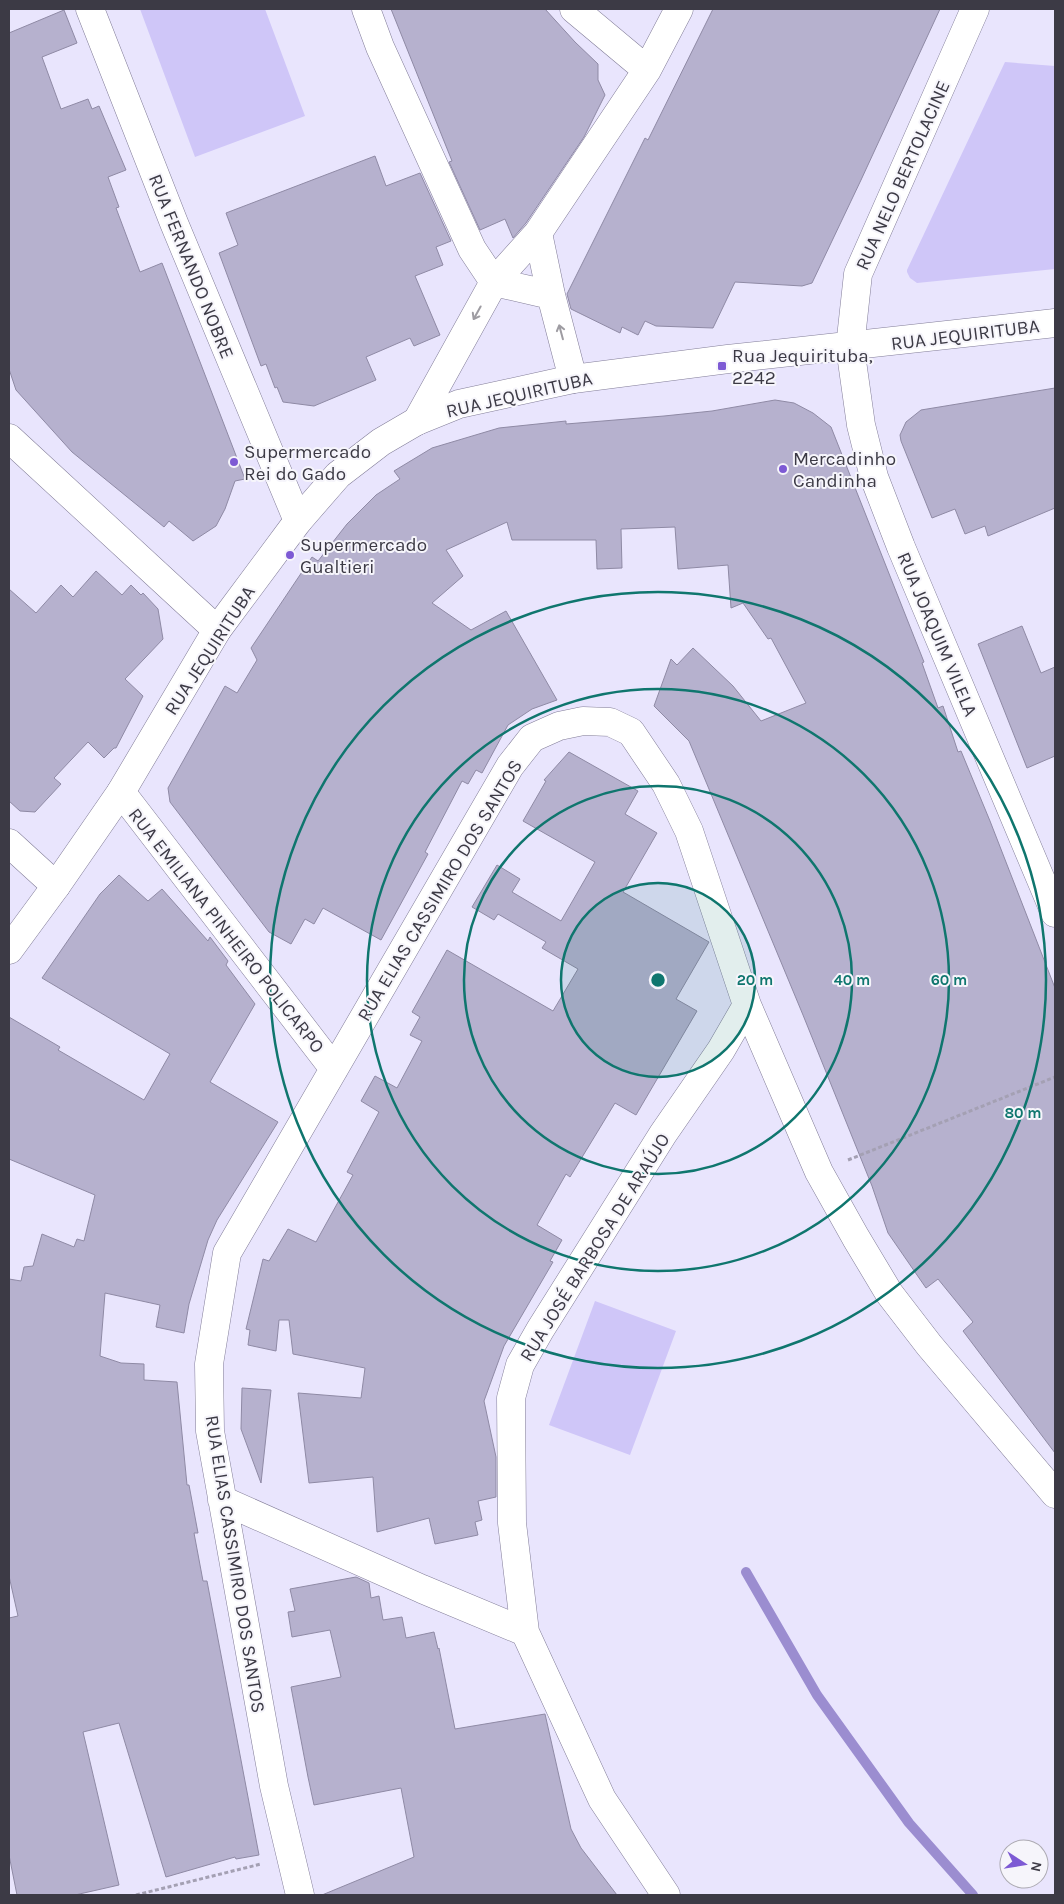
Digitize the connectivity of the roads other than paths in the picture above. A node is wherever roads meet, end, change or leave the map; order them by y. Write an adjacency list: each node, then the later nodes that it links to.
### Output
1 (90, 9): 15 (street, RUA FERNANDO NOBRE)
2 (366, 9): 8 (street)
3 (574, 9): 6 (street)
4 (679, 9): 6 (street)
5 (976, 9): 11 (street, RUA NELO BERTOLACINE)
6 (647, 70): 7 (street)
7 (538, 232): 8 (street); 9 (street)
8 (494, 282): 9 (street); 13 (street, one-way to 13)
9 (551, 295): 12 (street, one-way to 9)
10 (1055, 324): 11 (street, RUA JEQUIRITUBA)
11 (850, 347): 12 (street, RUA JEQUIRITUBA); 20 (street, RUA JOAQUIM VILELA)
12 (573, 379): 13 (street, RUA JEQUIRITUBA)
13 (417, 421): 15 (street, RUA JEQUIRITUBA)
14 (9, 438): 16 (street)
15 (298, 521): 16 (street, RUA JEQUIRITUBA)
16 (217, 630): 17 (street, RUA JEQUIRITUBA)
17 (121, 792): 19 (street, RUA JEQUIRITUBA); 23 (street, RUA EMILIANA PINHEIRO POLICARPO)
18 (9, 843): 19 (street)
19 (56, 886): 21 (street, RUA JEQUIRITUBA)
20 (1055, 912)
21 (9, 950)
22 (747, 1005): 23 (street, RUA ELIAS CASSIMIRO DOS SANTOS); 24 (street, RUA ELIAS CASSIMIRO DOS SANTOS); 26 (street, RUA JOSÉ BARBOSA DE ARAÚJO)
23 (334, 1069): 25 (street, RUA ELIAS CASSIMIRO DOS SANTOS)
24 (1055, 1494)
25 (222, 1500): 26 (street); 27 (street, RUA ELIAS CASSIMIRO DOS SANTOS)
26 (525, 1632): 28 (street, RUA JOSÉ BARBOSA DE ARAÚJO)
27 (300, 1895)
28 (666, 1895)

